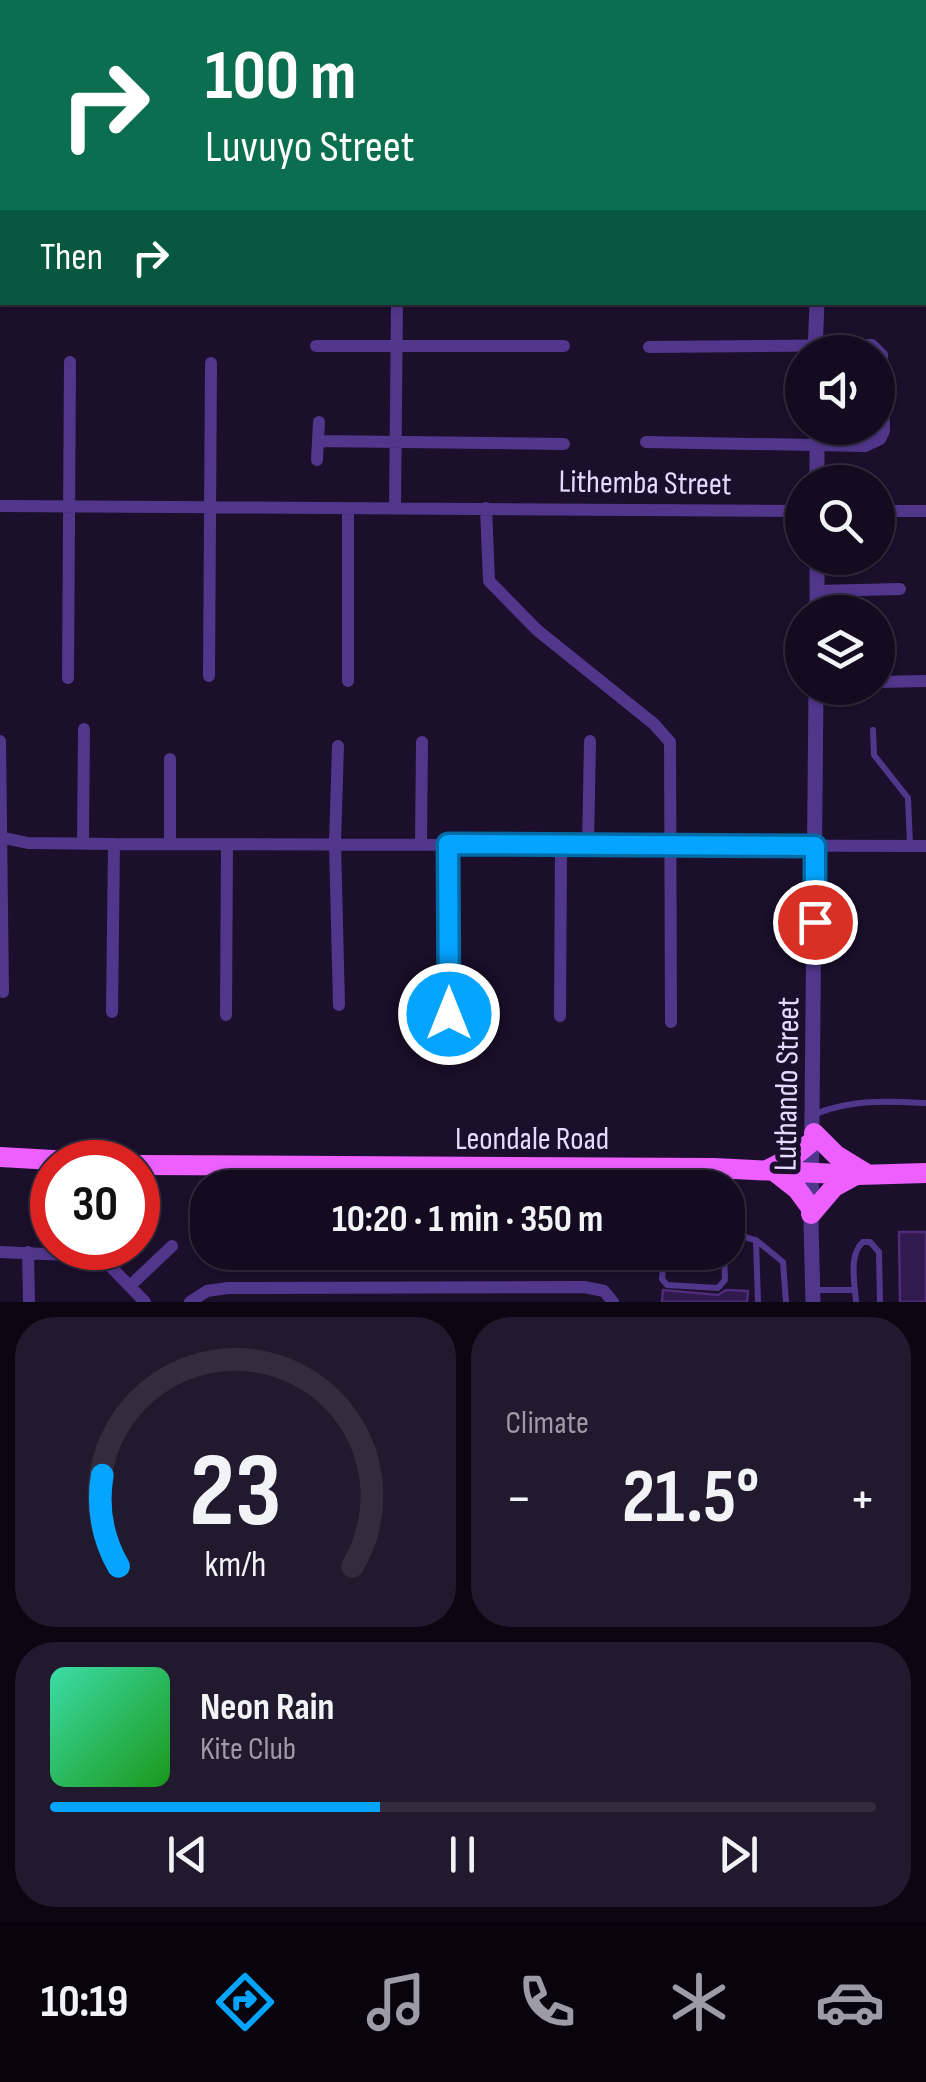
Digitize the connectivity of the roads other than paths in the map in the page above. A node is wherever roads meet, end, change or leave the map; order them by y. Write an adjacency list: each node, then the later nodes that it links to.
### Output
1 (397, 305): 6 (street)
2 (817, 305): 3 (street)
3 (816, 335)
4 (316, 346): 6 (street)
5 (564, 346): 6 (street)
6 (398, 348): 15 (street)
7 (649, 348): 8 (street)
8 (785, 349)
9 (70, 362): 19 (street)
10 (211, 363): 22 (street)
11 (318, 422): 13 (street)
12 (785, 437): 14 (street)
13 (318, 440): 15 (street); 17 (street)
14 (646, 442)
15 (397, 444): 16 (street); 20 (street)
16 (564, 444)
17 (317, 460)
18 (0, 506): 19 (street, Lithemba Street)
19 (71, 507): 22 (street, Lithemba Street); 32 (street)
20 (395, 508): 21 (street, Lithemba Street); 23 (street, Lithemba Street)
21 (486, 508): 24 (street, Lithemba Street); 54 (street)
22 (210, 509): 23 (street, Lithemba Street); 31 (street)
23 (348, 510): 33 (street)
24 (785, 511)
25 (895, 511): 26 (street)
26 (926, 512)
27 (817, 575): 29 (street)
28 (900, 590): 29 (street)
29 (817, 591): 30 (street)
30 (817, 595)
31 (209, 676)
32 (68, 678)
33 (348, 680)
34 (926, 681): 35 (street)
35 (895, 682)
36 (816, 705): 55 (street, Luthando Street)
37 (84, 729): 45 (street)
38 (873, 730): 56 (lane)
39 (0, 741): 44 (street)
40 (422, 742): 49 (street)
41 (590, 742): 52 (street)
42 (338, 746): 46 (street)
43 (170, 759): 48 (street)
44 (0, 837): 45 (street); 58 (street)
45 (83, 843): 47 (street)
46 (335, 843): 49 (street); 51 (street); 59 (street)
47 (114, 844): 48 (street); 60 (street)
48 (170, 844): 51 (street)
49 (420, 844): 50 (street)
50 (448, 844): 53 (street); 61 (street)
51 (227, 845): 62 (street)
52 (588, 845): 53 (street); 54 (street)
53 (560, 846): 63 (street)
54 (672, 846): 55 (street); 64 (street)
55 (815, 846): 56 (street); 66 (street, Luthando Street)
56 (910, 846): 57 (street)
57 (926, 846)
58 (3, 992)
59 (339, 1004)
60 (112, 1012)
61 (449, 1014)
62 (226, 1015)
63 (560, 1016)
64 (671, 1022)
65 (926, 1103): 66 (lane)
66 (814, 1129): 72 (main road); 73 (street, Luthando Street); 74 (main road)
67 (0, 1157): 68 (main road)
68 (30, 1159)
69 (160, 1166): 72 (main road, Leondale Road)
70 (0, 1168): 71 (main road)
71 (30, 1169)
72 (770, 1170): 73 (main road, Leondale Road); 76 (main road)
73 (812, 1173): 74 (main road, Leondale Road); 76 (street, Luthando Street)
74 (863, 1174): 75 (main road, Leondale Road); 76 (main road)
75 (926, 1174)
76 (811, 1211): 86 (street, Luthando Street)
77 (745, 1238): 78 (lane)
78 (756, 1240): 91 (lane); 92 (lane)
79 (172, 1246): 84 (street)
80 (0, 1252): 81 (street)
81 (28, 1252): 84 (street); 87 (street)
82 (663, 1270): 83 (lane)
83 (724, 1270)
84 (130, 1286): 88 (street)
85 (855, 1290): 86 (lane); 93 (lane); 94 (lane)
86 (813, 1296)
87 (29, 1302)
88 (146, 1302)
89 (190, 1302): 90 (street)
90 (613, 1302)
91 (758, 1302)
92 (786, 1302)
93 (856, 1302)
94 (880, 1302)

